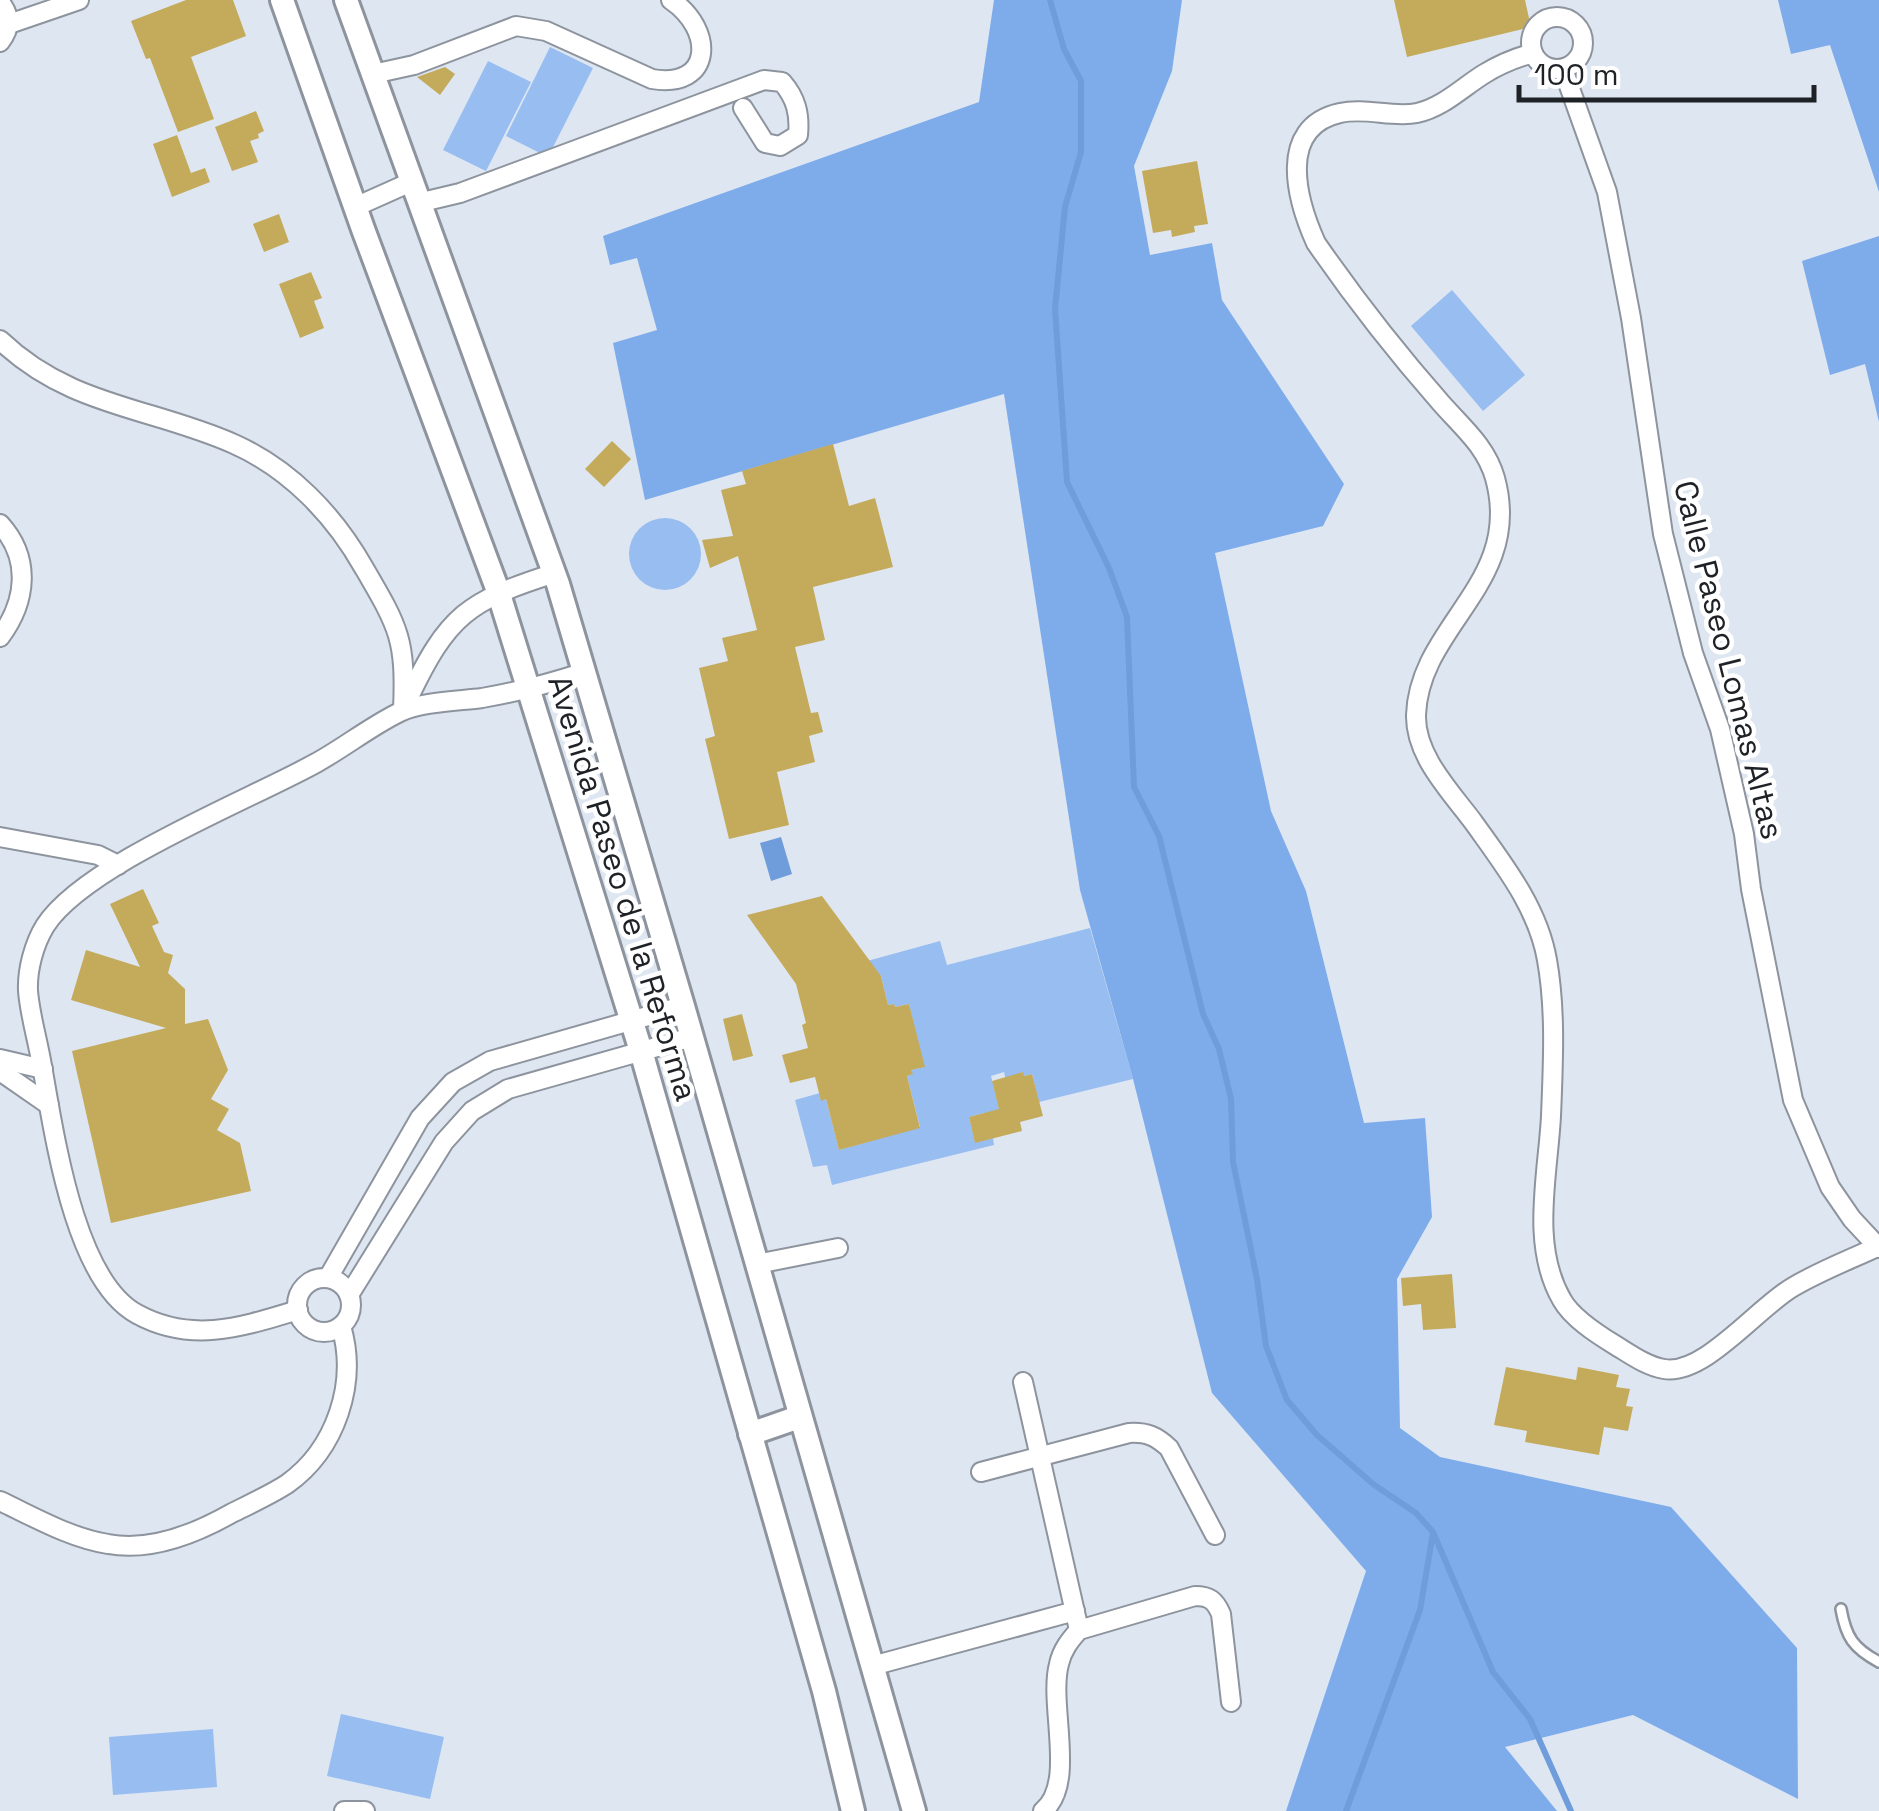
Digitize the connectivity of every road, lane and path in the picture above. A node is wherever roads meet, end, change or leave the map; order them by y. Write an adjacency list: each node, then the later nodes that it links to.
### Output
1 (79, 0): 7 (street)
2 (282, 0): 14 (main road, Avenida Paseo de la Reforma)
3 (346, 0): 11 (main road, Avenida Paseo de la Reforma)
4 (670, 0): 11 (street)
5 (0, 2): 7 (street)
6 (1549, 9): 9 (street); 10 (street)
7 (8, 24): 8 (street)
8 (0, 42)
9 (1533, 52): 10 (street); 34 (street)
10 (1563, 69): 34 (street, Calle Paseo Lomas Altas)
11 (373, 74): 13 (main road, Avenida Paseo de la Reforma)
12 (743, 108): 13 (street)
13 (415, 192): 14 (street); 17 (main road, Avenida Paseo de la Reforma)
14 (355, 208): 18 (main road, Avenida Paseo de la Reforma)
15 (0, 340): 22 (street)
16 (0, 524): 19 (street)
17 (555, 572): 18 (street); 20 (main road, Avenida Paseo de la Reforma)
18 (498, 591): 21 (main road, Avenida Paseo de la Reforma); 22 (street)
19 (0, 637)
20 (585, 672): 21 (street); 25 (main road, Avenida Paseo de la Reforma)
21 (528, 690): 22 (street); 26 (main road, Avenida Paseo de la Reforma)
22 (403, 710): 24 (street)
23 (0, 837): 24 (street)
24 (118, 865): 30 (street)
25 (683, 1006): 26 (street); 27 (main road, Avenida Paseo de la Reforma)
26 (631, 1021): 28 (main road, Avenida Paseo de la Reforma); 36 (street)
27 (692, 1037): 28 (street); 35 (main road, Avenida Paseo de la Reforma)
28 (641, 1052): 37 (street); 42 (main road, Avenida Paseo de la Reforma)
29 (0, 1059): 30 (street)
30 (43, 1068): 32 (street)
31 (0, 1071): 32 (street)
32 (49, 1105): 38 (street)
33 (838, 1248): 35 (street)
34 (1878, 1248)
35 (756, 1264): 41 (main road, Avenida Paseo de la Reforma)
36 (328, 1278): 37 (street); 38 (street)
37 (349, 1295): 39 (street)
38 (298, 1310): 39 (street)
39 (341, 1326): 45 (street)
40 (1024, 1382): 43 (street)
41 (799, 1417): 42 (main road); 50 (main road, Avenida Paseo de la Reforma)
42 (750, 1434): 54 (main road, Avenida Paseo de la Reforma)
43 (1040, 1456): 44 (street); 46 (street); 48 (street)
44 (981, 1472)
45 (0, 1502)
46 (1215, 1535)
47 (1841, 1608): 49 (lane)
48 (1077, 1620): 50 (street); 51 (street); 56 (street)
49 (1879, 1662)
50 (872, 1666): 55 (main road, Avenida Paseo de la Reforma)
51 (1231, 1702)
52 (344, 1811): 53 (street)
53 (366, 1811)
54 (853, 1811)
55 (914, 1811)
56 (1043, 1811)

